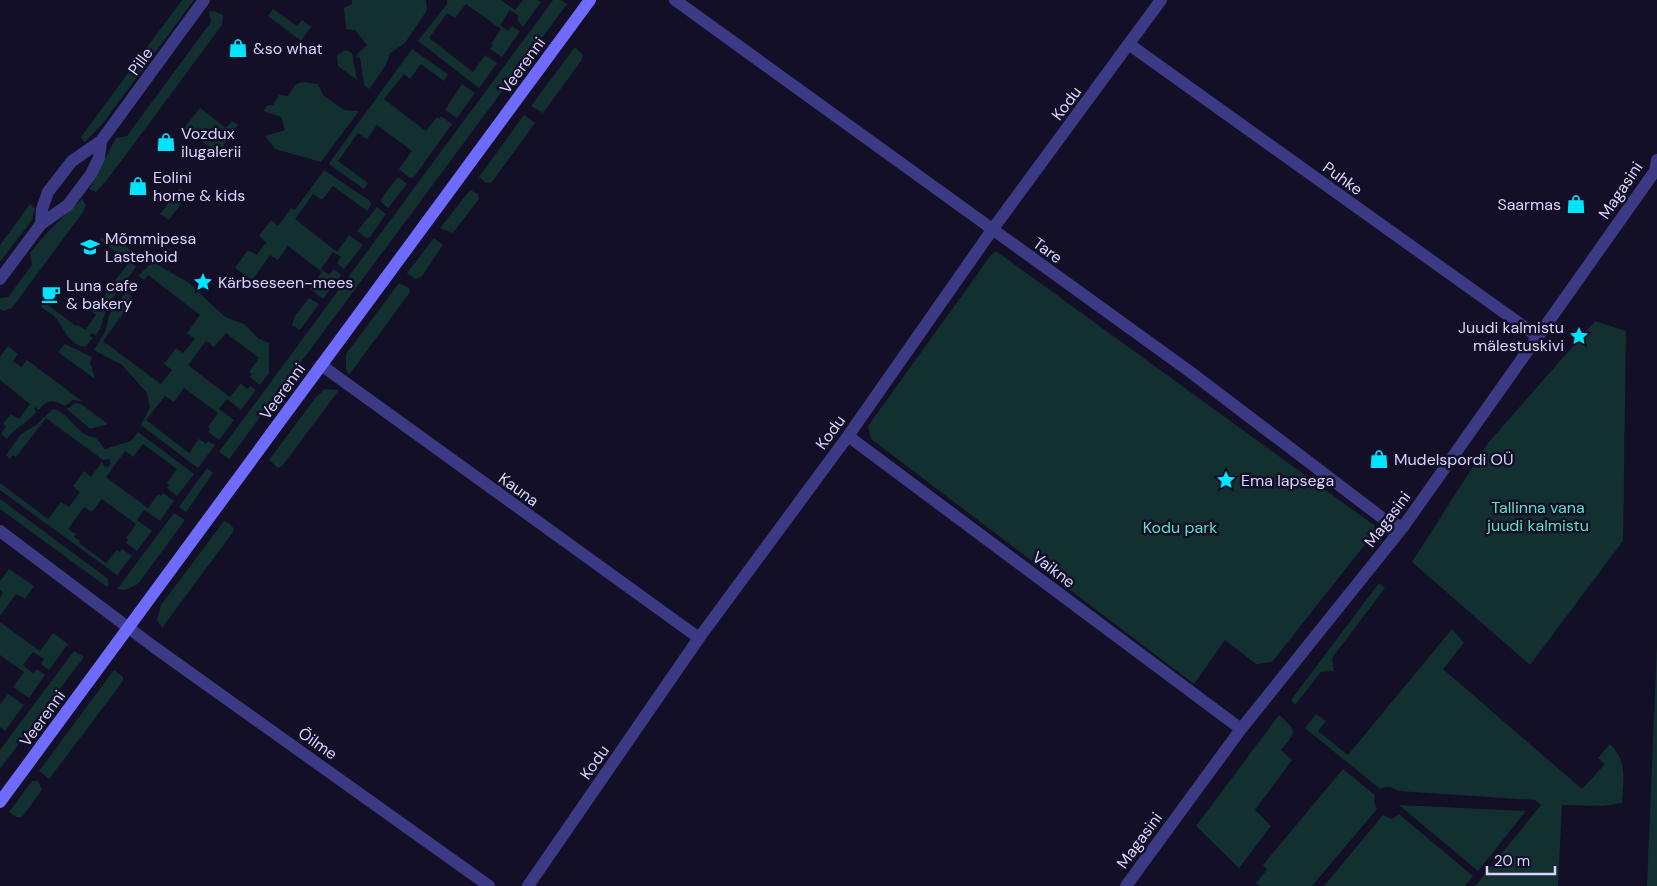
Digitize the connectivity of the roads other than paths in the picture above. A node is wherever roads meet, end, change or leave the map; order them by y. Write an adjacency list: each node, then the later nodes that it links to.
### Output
1 (204, 0): 6 (street, Pille)
2 (590, 0): 12 (street, Veerenni)
3 (675, 0): 9 (street, Tare)
4 (1161, 0): 5 (street, Kodu)
5 (1130, 45): 9 (street, Kodu); 11 (street, Puhke)
6 (101, 140): 8 (street, Pille); 8 (street, Pille)
7 (1657, 160): 11 (street, Magasini)
8 (41, 224): 10 (street, Pille)
9 (992, 230): 13 (street, Kodu); 14 (street, Tare)
10 (0, 279)
11 (1537, 336): 14 (street, Magasini)
12 (321, 365): 16 (street, Veerenni); 17 (street, Kauna)
13 (848, 436): 17 (street, Kodu); 18 (street, Vaikne)
14 (1402, 527): 18 (street, Magasini)
15 (0, 531): 16 (street, Õilme)
16 (128, 627): 19 (street, Veerenni); 20 (street, Õilme)
17 (699, 638): 21 (street, Kodu)
18 (1241, 729): 22 (street, Magasini)
19 (0, 802)
20 (488, 886)
21 (528, 886)
22 (1126, 886)

